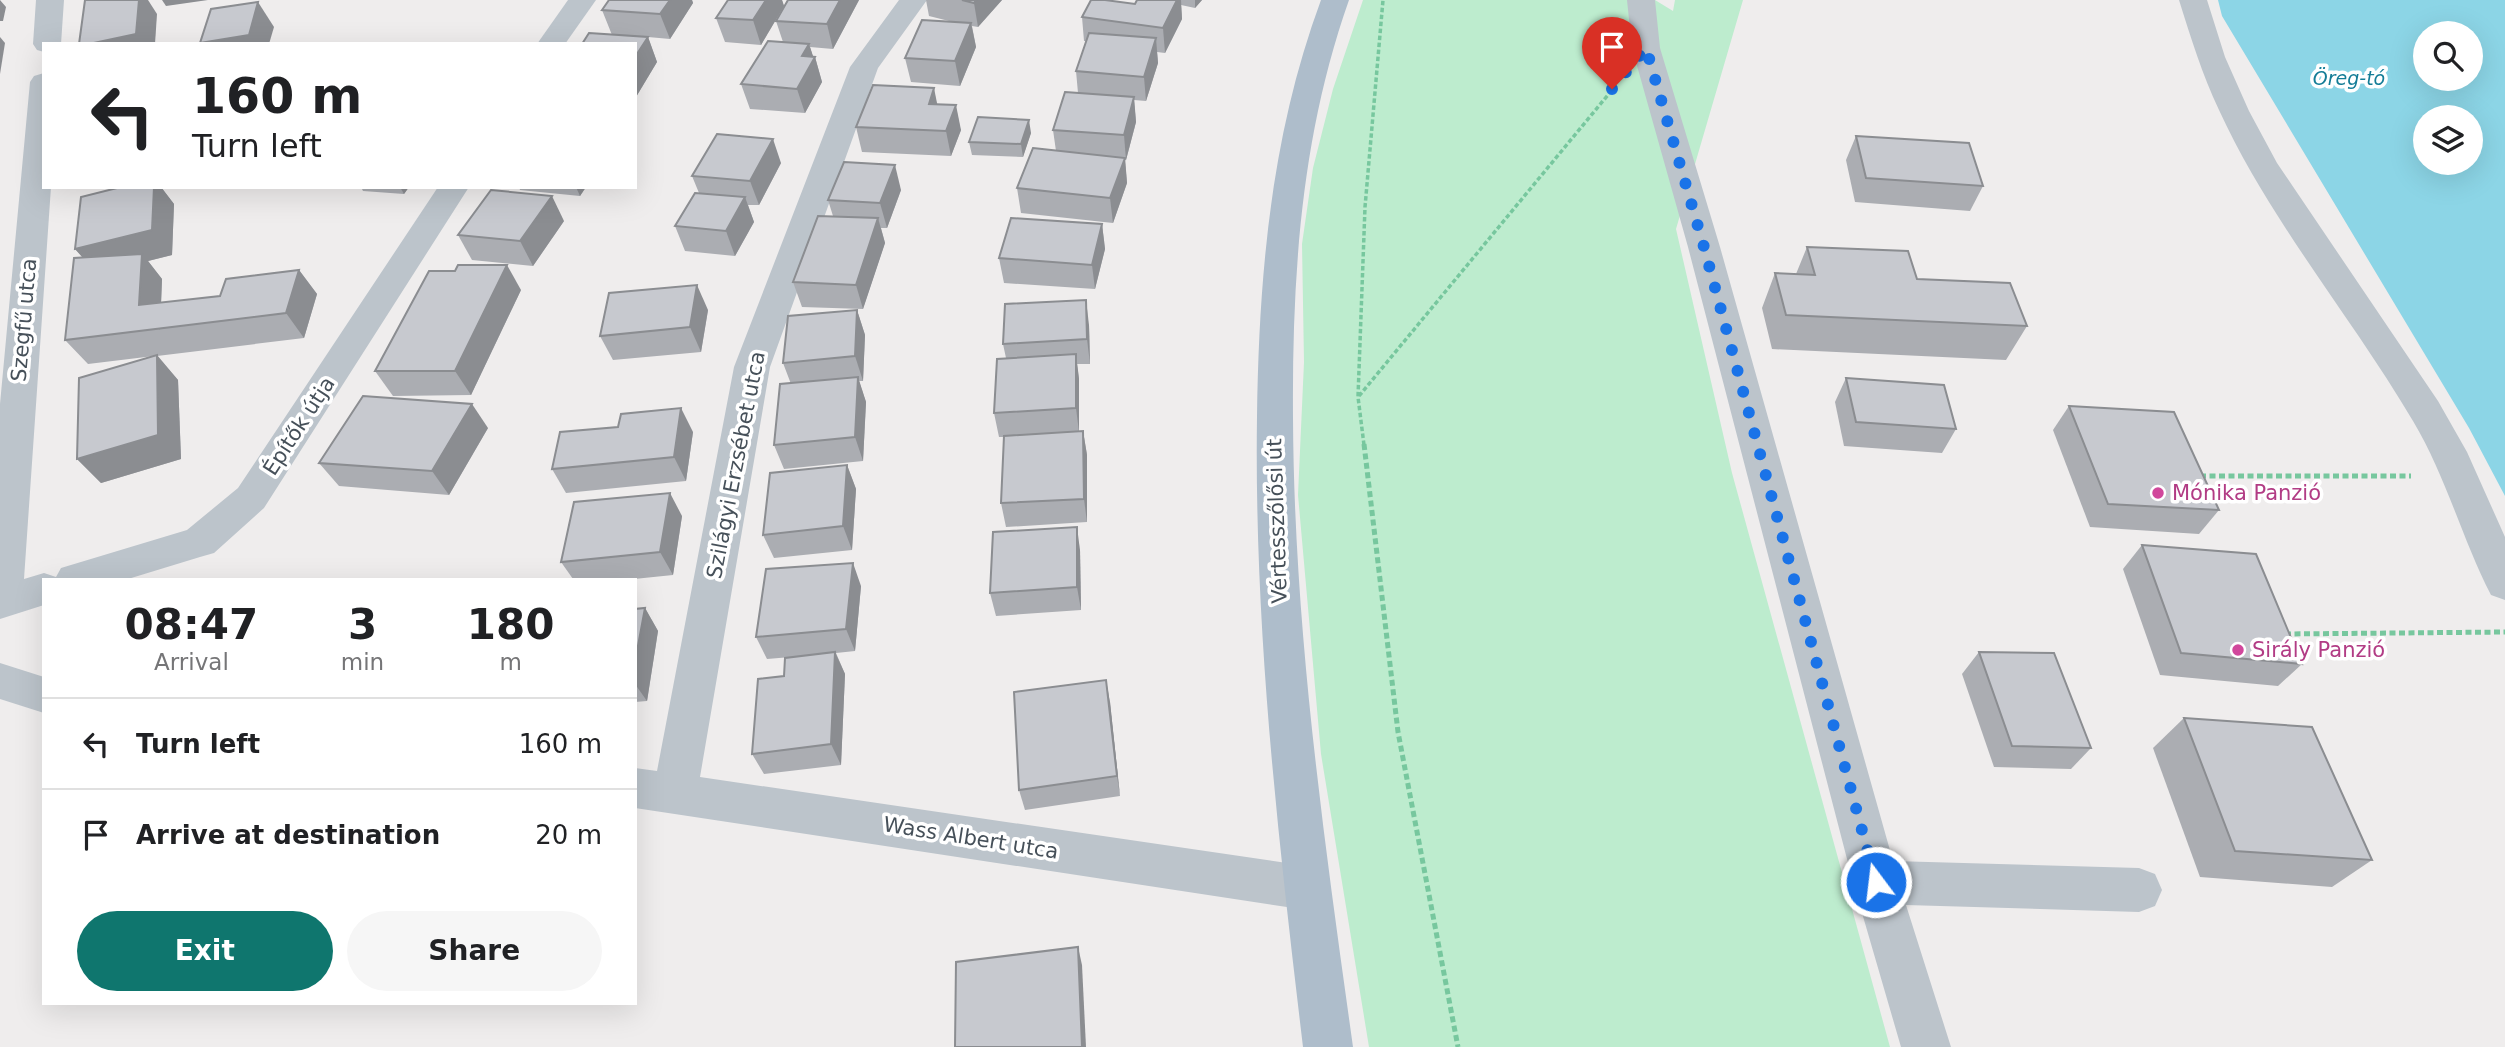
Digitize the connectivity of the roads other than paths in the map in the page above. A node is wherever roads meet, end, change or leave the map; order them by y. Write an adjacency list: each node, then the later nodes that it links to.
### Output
1 (50, 0): 7 (street)
2 (582, 0): 8 (street)
3 (913, 0): 17 (street, Szilágyi Erzsébet utca)
4 (1335, 0): 19 (main road, Vértesszőlősi út)
5 (1641, 0): 18 (street)
6 (2193, 0): 12 (street)
7 (47, 42)
8 (552, 42)
9 (42, 106): 14 (street, Szegfű utca)
10 (453, 189): 11 (street, Építők útja)
11 (78, 578)
12 (2505, 584)
13 (42, 590): 14 (street)
14 (1, 601)
15 (0, 681): 16 (street)
16 (42, 694)
17 (655, 791): 19 (street, Wass Albert utca)
18 (1876, 882): 20 (street); 22 (street)
19 (1307, 888): 21 (main road, Vértesszőlősi út)
20 (2139, 890)
21 (1328, 1047)
22 (1926, 1047)

